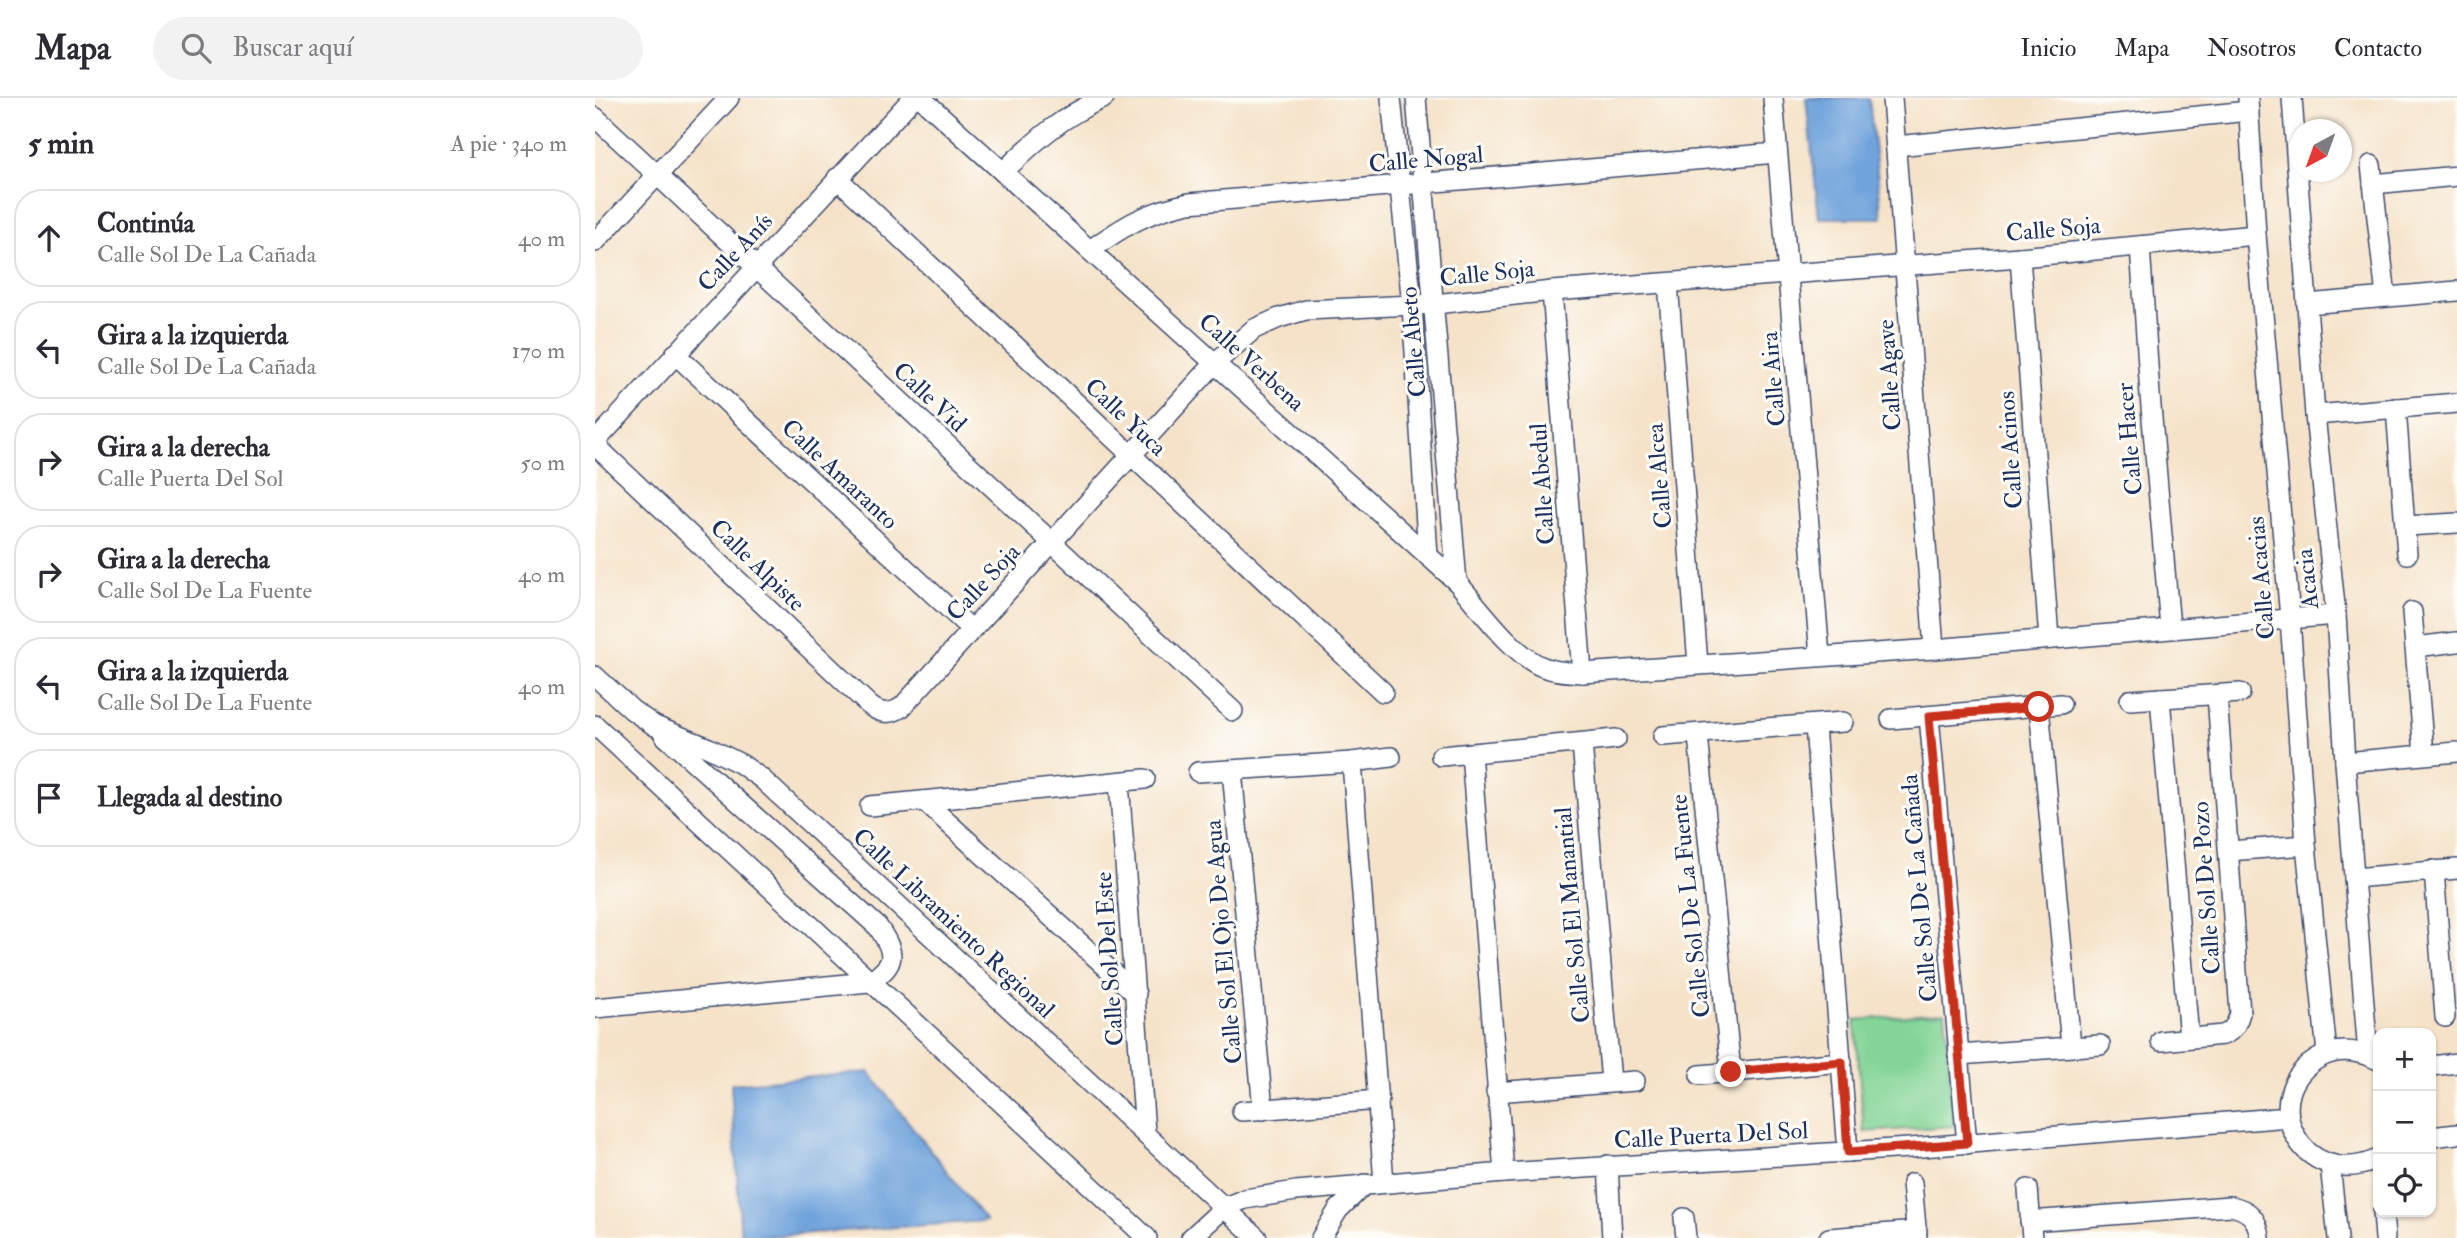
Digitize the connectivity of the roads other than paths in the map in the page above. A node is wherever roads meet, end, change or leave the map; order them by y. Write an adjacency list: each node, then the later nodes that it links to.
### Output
1 (729, 98): 15 (street)
2 (913, 98): 17 (street, Calle Anís)
3 (921, 98): 14 (street, Calle Verbena)
4 (1104, 98): 14 (street)
5 (1391, 98): 19 (street, Calle Abeto)
6 (1416, 98): 18 (street, Calle Abeto)
7 (1773, 98): 13 (street, Calle Aira)
8 (1892, 98): 12 (street, Calle Agave)
9 (2292, 98): 33 (street, Acacia)
10 (2248, 105): 12 (street); 20 (street, Calle Acacias)
11 (595, 117): 15 (street, Calle Vid)
12 (1896, 146): 25 (street, Calle Agave)
13 (1777, 153): 18 (street, Calle Nogal); 27 (street, Calle Aira)
14 (1003, 172): 23 (street, Calle Verbena)
15 (658, 176): 21 (street); 26 (street, Calle Vid)
16 (2457, 176): 31 (street)
17 (837, 178): 26 (street, Calle Anís); 41 (street, Calle Yuca)
18 (1423, 183): 19 (street, Calle Nogal); 32 (street, Calle Abeto)
19 (1400, 185): 23 (street, Calle Nogal); 34 (street, Calle Abeto)
20 (2256, 235): 22 (street, Calle Soja); 50 (street, Calle Acacias)
21 (595, 242)
22 (2140, 246): 24 (street, Calle Soja); 51 (street, Calle Hacer)
23 (1090, 250): 36 (street, Calle Verbena)
24 (2021, 257): 25 (street, Calle Soja); 53 (street, Calle Acinos)
25 (1905, 265): 27 (street, Calle Soja); 56 (street, Calle Agave)
26 (755, 266): 35 (street, Calle Anís); 44 (street, Calle Vid)
27 (1789, 275): 28 (street, Calle Soja); 57 (street, Calle Aira)
28 (1668, 283): 29 (street, Calle Soja); 58 (street, Calle Alcea)
29 (1552, 291): 32 (street, Calle Soja); 59 (street, Calle Abedul)
30 (2457, 291): 31 (street)
31 (2386, 297): 33 (street)
32 (1435, 304): 34 (street, Calle Soja); 47 (street, Calle Abeto)
33 (2307, 304): 39 (street, Acacia)
34 (1412, 305): 36 (street, Calle Soja); 46 (street, Calle Abeto)
35 (675, 354): 40 (street, Calle Anís); 52 (street, Calle Amaranto)
36 (1216, 362): 41 (street, Calle Soja); 46 (street, Calle Verbena)
37 (2457, 403): 38 (street)
38 (2396, 408): 39 (street); 43 (street)
39 (2315, 415): 49 (street, Acacia)
40 (595, 443): 69 (street, Calle Alpiste)
41 (1132, 456): 44 (street, Calle Soja); 61 (street, Calle Yuca)
42 (2457, 523): 43 (street)
43 (2406, 526): 45 (street)
44 (1052, 543): 52 (street, Calle Soja); 68 (street, Calle Vid)
45 (2407, 554)
46 (1428, 556): 47 (street, Calle Verbena)
47 (1457, 582): 59 (street, Calle Verbena)
48 (2412, 612): 55 (street)
49 (2336, 615): 50 (street); 86 (street, Acacia)
50 (2290, 618): 51 (street); 93 (street, Calle Acacias)
51 (2170, 628): 53 (street)
52 (972, 630): 69 (street, Calle Soja)
53 (2049, 639): 56 (street)
54 (2457, 642): 55 (street)
55 (2415, 647): 82 (street)
56 (1934, 649): 57 (street)
57 (1820, 656): 58 (street)
58 (1698, 664): 59 (street)
59 (1581, 673)
60 (595, 676): 74 (street, Calle Libramiento Regional)
61 (1383, 692)
62 (2240, 693): 63 (street)
63 (2217, 695): 64 (street); 94 (street, Calle Sol De Pozo)
64 (2160, 698): 65 (street); 103 (street, Calle Sol De Pozo)
65 (2130, 700)
66 (2061, 704): 67 (street)
67 (2039, 707): 70 (street); 106 (street)
68 (1233, 711)
69 (890, 713)
70 (1929, 716): 71 (street); 108 (street, Calle Sol De La Cañada)
71 (1891, 719)
72 (1843, 722): 75 (street)
73 (595, 726): 98 (street)
74 (655, 726): 98 (street); 122 (street, Calle Libramiento Regional)
75 (1815, 726): 76 (street); 110 (street)
76 (1698, 735): 77 (street); 113 (street, Calle Sol De La Fuente)
77 (1663, 736)
78 (1616, 739): 79 (street)
79 (1582, 743): 81 (street); 116 (street, Calle Sol El Manantial)
80 (2457, 752): 82 (street)
81 (1471, 753): 83 (street); 117 (street)
82 (2424, 754): 86 (street)
83 (1441, 756)
84 (1391, 757): 85 (street)
85 (1352, 762): 87 (street); 118 (street)
86 (2345, 762): 97 (street, Acacia)
87 (1232, 770): 88 (street); 119 (street, Calle Sol El Ojo De Agua)
88 (1198, 772)
89 (1145, 779): 90 (street)
90 (1119, 782): 91 (street); 100 (street, Calle Sol Del Este)
91 (924, 801): 92 (street); 100 (street)
92 (870, 806)
93 (2306, 845): 94 (street); 107 (street, Calle Acacias)
94 (2229, 851): 103 (street, Calle Sol De Pozo)
95 (2457, 869): 96 (street)
96 (2434, 870): 97 (street); 99 (street)
97 (2354, 878): 109 (street, Acacia)
98 (869, 982): 101 (street); 139 (street)
99 (2451, 987): 102 (street)
100 (1136, 994): 122 (street, Calle Sol Del Este)
101 (595, 1008)
102 (2445, 1017)
103 (2189, 1038): 104 (street, Calle Sol De Pozo)
104 (2161, 1041)
105 (2100, 1045): 106 (street)
106 (2071, 1046): 108 (street)
107 (2327, 1054): 109 (street); 121 (street)
108 (1958, 1055): 125 (street, Calle Sol De La Cañada)
109 (2373, 1058)
110 (1842, 1062): 113 (street); 126 (street)
111 (2457, 1063): 112 (street)
112 (2436, 1065)
113 (1731, 1072): 114 (street)
114 (1700, 1075)
115 (1635, 1081): 116 (street)
116 (1611, 1082): 117 (street)
117 (1496, 1092): 130 (street)
118 (1379, 1100): 119 (street); 132 (street)
119 (1263, 1110): 120 (street)
120 (1242, 1111)
121 (2289, 1117): 125 (street, Calle Puerta Del Sol); 128 (street)
122 (1145, 1132): 134 (street, Calle Libramiento Regional)
123 (2457, 1134): 124 (street)
124 (2436, 1136)
125 (1967, 1143): 126 (street, Calle Puerta Del Sol)
126 (1848, 1152): 129 (street, Calle Puerta Del Sol)
127 (2373, 1160): 128 (street)
128 (2330, 1165): 147 (street)
129 (1608, 1166): 130 (street, Calle Puerta Del Sol); 143 (street)
130 (1504, 1173): 132 (street, Calle Puerta Del Sol)
131 (1912, 1183): 138 (street)
132 (1375, 1184): 134 (street, Calle Puerta Del Sol); 142 (street)
133 (2028, 1189): 137 (street)
134 (1225, 1207): 140 (street, Calle Puerta Del Sol); 141 (street, Calle Libramiento Regional)
135 (2383, 1217): 148 (street)
136 (1684, 1218): 144 (street)
137 (2031, 1229): 146 (street)
138 (1917, 1235): 145 (street)
139 (1147, 1238)
140 (1191, 1238)
141 (1258, 1238)
142 (1321, 1238)
143 (1612, 1238)
144 (1686, 1238)
145 (1829, 1238)
146 (2260, 1238)
147 (2338, 1238)
148 (2385, 1238)

